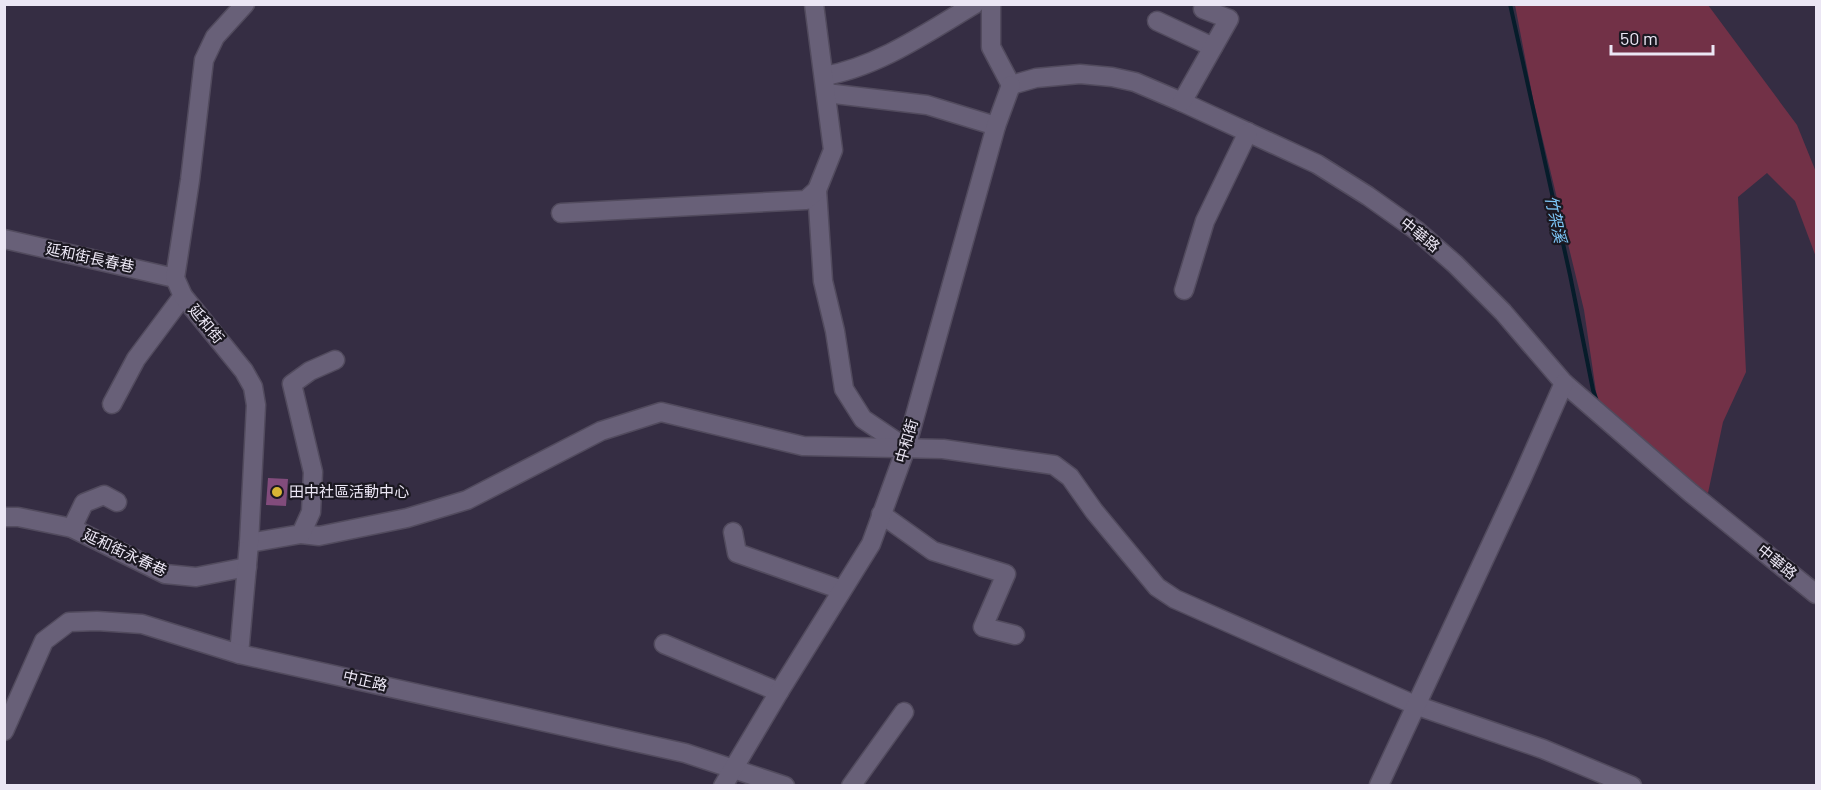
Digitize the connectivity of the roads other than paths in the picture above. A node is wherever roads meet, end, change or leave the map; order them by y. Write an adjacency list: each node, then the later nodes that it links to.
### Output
1 (245, 4): 16 (street)
2 (814, 4): 8 (street)
3 (975, 4): 8 (street)
4 (991, 4): 9 (street)
5 (1204, 4): 7 (street)
6 (1157, 21): 7 (street)
7 (1213, 47): 10 (street)
8 (825, 84): 11 (street); 13 (street)
9 (1011, 85): 10 (street, 中華路); 11 (street, 中和街)
10 (1182, 102): 12 (street, 中華路)
11 (996, 126): 22 (street, 中和街)
12 (1248, 132): 17 (street); 20 (street, 中華路)
13 (817, 190): 14 (street); 22 (street)
14 (561, 213)
15 (4, 239): 16 (street, 延和街長春巷)
16 (175, 278): 18 (street, 延和街)
17 (1184, 290)
18 (183, 296): 21 (street); 29 (street, 延和街)
19 (335, 360): 28 (street)
20 (1564, 383): 32 (street, 中華路); 37 (street)
21 (112, 404)
22 (906, 448): 24 (street, 中和街); 28 (street); 37 (street)
23 (117, 502): 26 (street)
24 (881, 514): 31 (street, 中和街); 33 (street)
25 (4, 517): 26 (street, 延和街永春巷)
26 (72, 528): 30 (street, 延和街永春巷)
27 (733, 532): 31 (street)
28 (302, 534): 29 (street)
29 (249, 543): 30 (street, 延和街)
30 (247, 567): 35 (street, 延和街)
31 (842, 590): 36 (street, 中和街)
32 (1816, 594)
33 (1015, 635)
34 (664, 644): 36 (street)
35 (239, 654): 39 (street, 中正路); 40 (street, 中正路)
36 (778, 692): 40 (street, 中和街)
37 (1414, 705): 41 (street); 45 (street)
38 (904, 712): 44 (street)
39 (4, 731)
40 (735, 768): 42 (street, 中和街); 43 (street, 中正路)
41 (1379, 785)
42 (723, 786)
43 (785, 786)
44 (851, 786)
45 (1632, 786)

